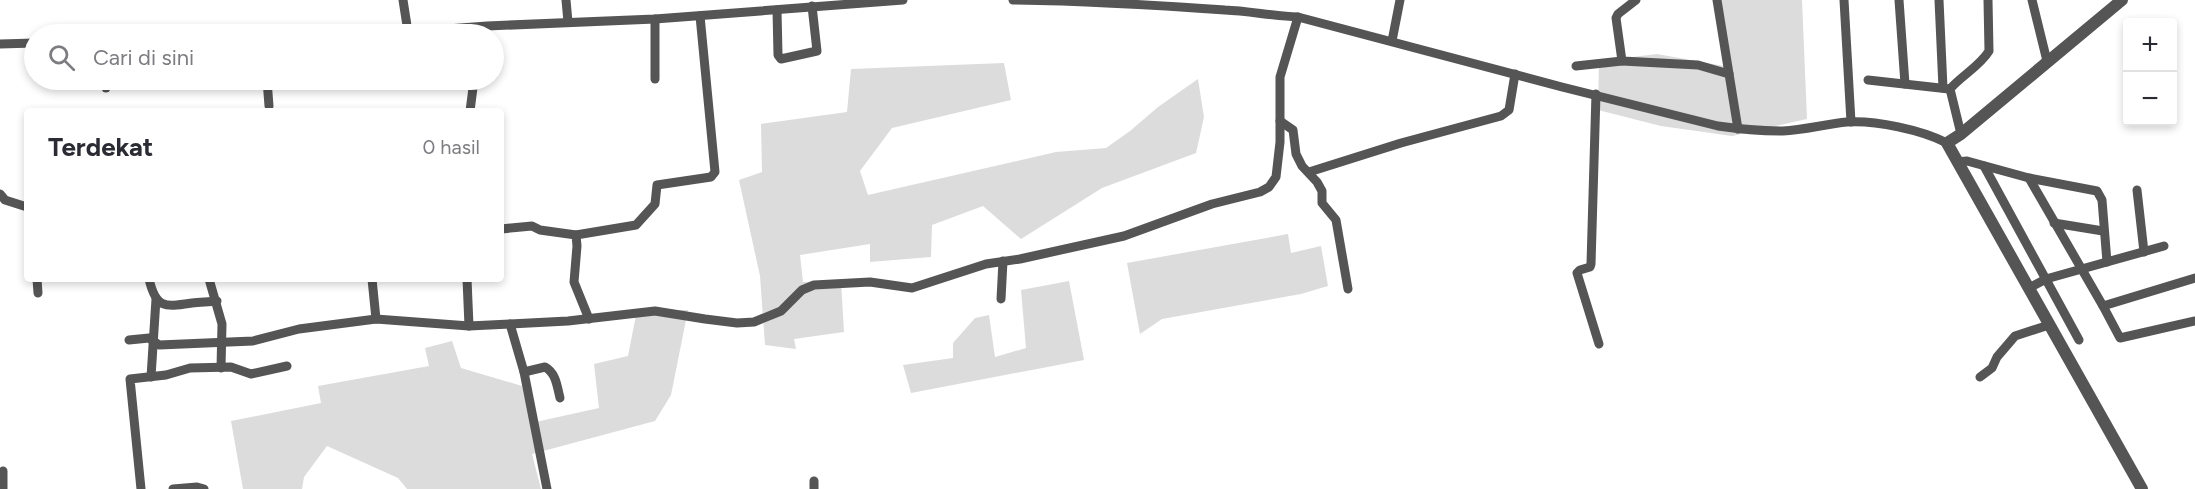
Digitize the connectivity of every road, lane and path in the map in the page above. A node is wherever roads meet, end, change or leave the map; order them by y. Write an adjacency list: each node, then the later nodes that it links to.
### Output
1 (402, 0): 20 (street)
2 (566, 0): 19 (street)
3 (903, 0): 14 (street)
4 (1013, 0): 17 (street)
5 (1400, 0): 22 (street)
6 (1636, 0): 26 (street)
7 (1717, 0): 29 (street)
8 (1844, 0): 40 (street)
9 (1899, 0): 32 (street)
10 (1939, 0): 33 (street)
11 (1988, 0): 33 (street)
12 (2032, 0): 25 (street)
13 (2115, 2): 25 (street)
14 (812, 6): 15 (street); 15 (street)
15 (777, 10): 16 (street)
16 (700, 16): 18 (street); 54 (street)
17 (1298, 17): 22 (street); 39 (street)
18 (655, 19): 19 (street); 30 (street)
19 (568, 22): 21 (street)
20 (406, 24)
21 (504, 28)
22 (1392, 41): 28 (street)
23 (24, 43): 24 (street)
24 (0, 44)
25 (2047, 61): 42 (street)
26 (1622, 62): 27 (street); 29 (street)
27 (1576, 66)
28 (1515, 74): 36 (street); 46 (street)
29 (1729, 74): 41 (street)
30 (655, 79)
31 (1868, 80): 32 (street)
32 (1905, 84): 33 (street)
33 (1947, 89): 42 (street)
34 (268, 90): 37 (street)
35 (473, 90): 38 (street)
36 (1596, 94): 41 (street); 83 (street)
37 (269, 106)
38 (470, 108)
39 (1280, 121): 46 (street); 57 (street)
40 (1851, 122): 41 (street); 43 (street)
41 (1738, 129)
42 (1961, 134): 43 (street)
43 (1947, 142): 44 (street)
44 (1962, 161): 45 (street); 66 (street)
45 (1980, 164): 47 (street); 66 (street)
46 (1309, 172): 67 (street)
47 (2029, 178): 51 (street); 53 (street)
48 (2138, 190): 56 (street)
49 (0, 197): 50 (street)
50 (24, 206)
51 (2054, 223): 53 (street); 59 (street)
52 (504, 229): 54 (street)
53 (2103, 231): 58 (street)
54 (576, 235): 74 (street)
55 (2164, 246): 56 (street)
56 (2144, 252): 58 (street)
57 (1003, 261): 70 (street); 74 (street)
58 (2107, 262): 59 (street)
59 (2081, 270): 66 (street); 72 (street)
60 (2195, 278): 72 (street)
61 (37, 282): 68 (street)
62 (150, 282): 69 (street)
63 (210, 282): 71 (street)
64 (372, 282): 73 (street)
65 (468, 282): 78 (street)
66 (2039, 283): 77 (street); 80 (street)
67 (1348, 289)
68 (38, 292)
69 (156, 299): 71 (street); 81 (street)
70 (1001, 299)
71 (217, 301): 82 (street)
72 (2103, 306): 75 (street)
73 (376, 319): 78 (street); 82 (street)
74 (589, 319): 76 (street)
75 (2195, 321)
76 (510, 324): 78 (street); 86 (street)
77 (2049, 324): 88 (street); 96 (street)
78 (469, 326)
79 (129, 340): 81 (street)
80 (2079, 340)
81 (153, 342): 82 (street); 87 (street)
82 (222, 343): 85 (street)
83 (1599, 344)
84 (286, 366): 85 (street)
85 (221, 368): 87 (street)
86 (524, 372): 89 (street); 95 (street)
87 (151, 377): 92 (street)
88 (1980, 377)
89 (560, 398)
90 (3, 471): 91 (street)
91 (3, 489)
92 (141, 489)
93 (173, 489): 94 (street)
94 (204, 489)
95 (547, 489)
96 (2142, 489)

